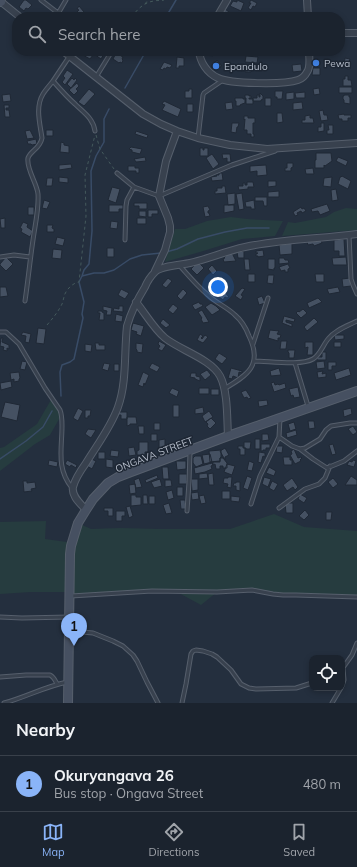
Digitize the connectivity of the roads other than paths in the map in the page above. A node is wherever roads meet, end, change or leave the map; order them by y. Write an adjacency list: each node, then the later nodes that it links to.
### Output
1 (41, 0): 7 (lane)
2 (66, 0): 8 (lane)
3 (227, 0): 9 (street)
4 (307, 0): 10 (street)
5 (0, 1): 6 (street)
6 (14, 12)
7 (57, 12)
8 (59, 12)
9 (220, 12)
10 (308, 12)
11 (345, 33): 12 (street)
12 (357, 33)
13 (70, 56): 20 (lane)
14 (73, 56): 18 (street)
15 (109, 56): 18 (lane)
16 (200, 56): 19 (street)
17 (309, 56): 19 (street)
18 (96, 77): 22 (street)
19 (223, 80): 23 (lane)
20 (53, 81): 21 (lane); 33 (lane)
21 (96, 131)
22 (177, 131): 23 (street); 28 (street)
23 (198, 138): 25 (street)
24 (357, 143): 25 (street)
25 (282, 148): 28 (lane)
26 (117, 173): 27 (lane)
27 (134, 187): 28 (lane); 31 (lane)
28 (159, 196): 35 (street)
29 (357, 234): 30 (street)
30 (349, 235): 34 (street); 36 (lane)
31 (125, 240)
32 (0, 257): 33 (lane)
33 (30, 257): 38 (lane)
34 (180, 266): 35 (street); 42 (lane)
35 (155, 271): 39 (street)
36 (357, 294)
37 (268, 298): 42 (lane)
38 (25, 301)
39 (136, 302): 45 (street); 56 (street)
40 (357, 322): 44 (lane)
41 (0, 332): 56 (lane)
42 (253, 344): 43 (lane)
43 (254, 361): 44 (lane); 45 (lane)
44 (295, 363): 47 (lane)
45 (224, 389): 50 (street)
46 (357, 391): 47 (street, ONGAVA STREET)
47 (309, 408): 48 (street, ONGAVA STREET)
48 (280, 418): 50 (street, ONGAVA STREET); 51 (lane)
49 (357, 423): 52 (lane)
50 (228, 436): 53 (street, ONGAVA STREET)
51 (280, 437): 52 (lane); 57 (lane)
52 (300, 449): 55 (lane)
53 (190, 450): 59 (street, ONGAVA STREET); 60 (lane)
54 (357, 451): 55 (lane)
55 (330, 466): 58 (lane)
56 (72, 489): 59 (street)
57 (251, 504)
58 (279, 508)
59 (86, 510): 61 (street, ONGAVA STREET)
60 (187, 512)
61 (69, 596): 62 (lane); 64 (street, ONGAVA STREET)
62 (357, 597)
63 (0, 617): 64 (lane)
64 (69, 617): 65 (street, ONGAVA STREET)
65 (68, 631): 69 (street, ONGAVA STREET); 75 (lane)
66 (357, 642): 67 (lane)
67 (345, 665)
68 (0, 677): 70 (lane)
69 (68, 682): 70 (lane); 74 (street, ONGAVA STREET)
70 (57, 684): 73 (lane)
71 (309, 684): 76 (lane)
72 (340, 691): 77 (lane)
73 (4, 703)
74 (68, 703)
75 (158, 703)
76 (182, 703)
77 (332, 703)

